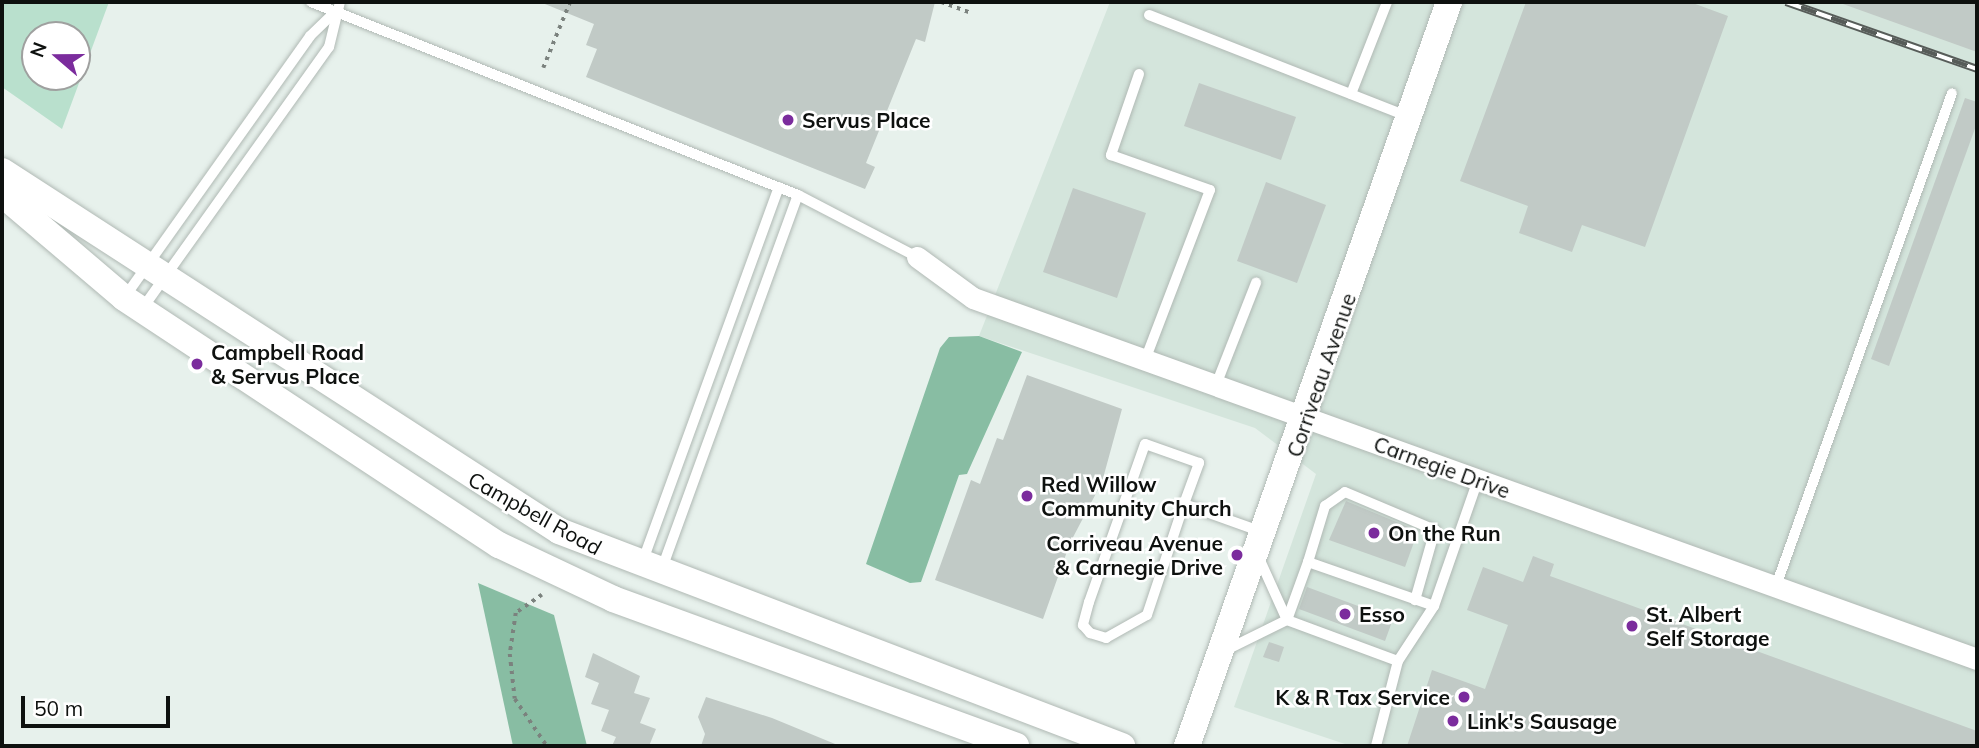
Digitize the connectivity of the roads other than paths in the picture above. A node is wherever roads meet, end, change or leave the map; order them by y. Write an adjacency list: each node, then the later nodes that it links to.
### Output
1 (311, 2): 4 (lane)
2 (1387, 2): 8 (lane)
3 (1449, 2): 9 (street, Corriveau Avenue)
4 (338, 6): 11 (lane); 15 (lane); 15 (lane)
5 (1149, 15): 8 (lane)
6 (1139, 74): 18 (lane)
7 (1952, 93): 26 (lane)
8 (1351, 94): 9 (lane)
9 (1410, 117): 20 (street, Corriveau Avenue)
10 (2, 172): 15 (street, Campbell Road)
11 (779, 187): 13 (lane); 25 (lane)
12 (2, 194): 17 (street, Campbell Road)
13 (798, 195): 14 (lane); 25 (lane)
14 (917, 257): 18 (street, Carnegie Drive)
15 (155, 272): 17 (lane); 17 (lane); 25 (street, Campbell Road)
16 (1256, 283): 19 (lane)
17 (133, 303): 33 (street, Campbell Road)
18 (1145, 360): 19 (street, Carnegie Drive)
19 (1216, 385): 20 (street, Carnegie Drive)
20 (1307, 418): 21 (street, Carnegie Drive); 23 (street, Corriveau Avenue)
21 (1478, 480): 26 (street, Carnegie Drive); 28 (lane)
22 (1184, 504): 22 (lane); 23 (lane)
23 (1261, 543): 29 (lane); 30 (street, Corriveau Avenue)
24 (1308, 562): 27 (lane); 27 (lane); 29 (lane)
25 (650, 570): 34 (street, Campbell Road)
26 (1776, 586): 31 (street, Carnegie Drive)
27 (1415, 600): 28 (lane)
28 (1434, 606): 32 (lane)
29 (1287, 620): 30 (lane); 32 (lane)
30 (1222, 653): 35 (street, Corriveau Avenue)
31 (1977, 659)
32 (1398, 661): 36 (lane)
33 (1016, 746)
34 (1122, 746)
35 (1186, 746)
36 (1376, 746)

